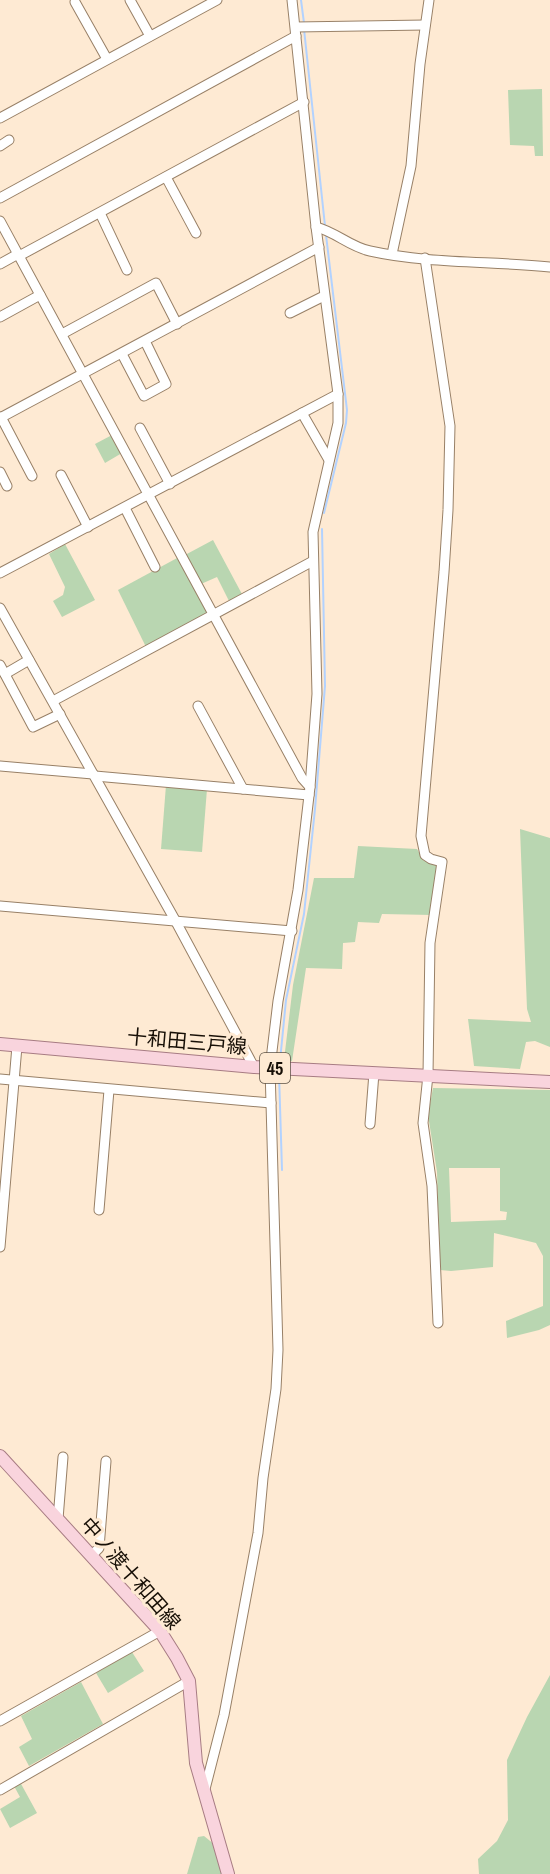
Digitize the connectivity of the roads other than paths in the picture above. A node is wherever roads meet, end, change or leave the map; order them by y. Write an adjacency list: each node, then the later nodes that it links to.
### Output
1 (130, 0): 9 (street)
2 (217, 0): 6 (street)
3 (292, 0): 8 (street)
4 (429, 0): 7 (street)
5 (75, 2): 10 (street)
6 (198, 4): 9 (street)
7 (425, 25): 8 (street); 22 (street)
8 (300, 29): 11 (street); 16 (street)
9 (150, 36): 10 (street)
10 (108, 59): 12 (street)
11 (304, 102): 15 (street); 19 (street)
12 (0, 118)
13 (9, 140): 14 (street)
14 (0, 146)
15 (166, 177): 17 (street); 20 (street)
16 (0, 198)
17 (100, 213): 23 (street); 27 (street)
18 (0, 221): 23 (street)
19 (322, 228): 21 (street); 22 (street)
20 (196, 233)
21 (319, 247): 29 (street); 32 (street)
22 (392, 254): 24 (street)
23 (18, 255): 25 (street); 28 (street)
24 (425, 258): 26 (street); 72 (street)
25 (0, 264)
26 (550, 267)
27 (127, 270)
28 (40, 295): 31 (street); 33 (street)
29 (324, 296): 30 (street); 37 (street)
30 (290, 313)
31 (0, 317)
32 (177, 324): 33 (street); 34 (street)
33 (62, 334): 36 (street)
34 (145, 341): 35 (street); 35 (street)
35 (122, 354): 36 (street)
36 (84, 374): 39 (street); 47 (street)
37 (338, 394): 38 (street); 41 (street)
38 (302, 413): 41 (street); 45 (street)
39 (1, 418): 44 (street)
40 (140, 428): 45 (street)
41 (329, 460): 50 (street)
42 (0, 472): 46 (street)
43 (61, 475): 49 (street)
44 (32, 476)
45 (170, 484): 47 (street)
46 (7, 486)
47 (149, 495): 48 (street); 54 (street)
48 (125, 508): 49 (street); 51 (street)
49 (88, 527): 52 (street)
50 (313, 561): 54 (street); 63 (street)
51 (155, 567)
52 (0, 573)
53 (0, 608): 55 (street)
54 (214, 614): 57 (street); 63 (street)
55 (29, 660): 56 (street); 57 (street)
56 (2, 670): 59 (street)
57 (53, 701): 59 (street)
58 (198, 706): 62 (street)
59 (60, 714): 61 (street)
60 (0, 766): 61 (street)
61 (94, 775): 62 (street); 65 (street)
62 (243, 789): 63 (street)
63 (310, 791): 66 (street)
64 (0, 906): 65 (street)
65 (175, 920): 66 (street); 69 (street)
66 (292, 931): 70 (street)
67 (0, 1044): 68 (main road, 十和田三戸線 / 45)
68 (17, 1046): 69 (main road, 十和田三戸線 / 45); 74 (street)
69 (254, 1067): 70 (main road, 十和田三戸線 / 45)
70 (270, 1068): 71 (main road, 十和田三戸線 / 45); 77 (street)
71 (374, 1073): 72 (main road, 十和田三戸線 / 45); 78 (street)
72 (428, 1076): 75 (main road, 十和田三戸線 / 45); 82 (street)
73 (0, 1079): 74 (street)
74 (14, 1081): 76 (street); 79 (street)
75 (550, 1082)
76 (109, 1090): 77 (street); 80 (street)
77 (271, 1103): 92 (street)
78 (370, 1124)
79 (3, 1186): 81 (street)
80 (99, 1210)
81 (0, 1247)
82 (438, 1323)
83 (0, 1456): 86 (main road, 中ノ渡十和田線)
84 (63, 1456): 86 (street)
85 (106, 1461): 87 (street)
86 (58, 1519): 87 (main road, 中ノ渡十和田線)
87 (92, 1556): 88 (main road, 中ノ渡十和田線)
88 (160, 1631): 89 (main road, 中ノ渡十和田線); 90 (street)
89 (189, 1681): 91 (street); 92 (main road, 中ノ渡十和田線)
90 (0, 1721)
91 (0, 1790)
92 (204, 1794): 93 (main road, 中ノ渡十和田線)
93 (228, 1874)

